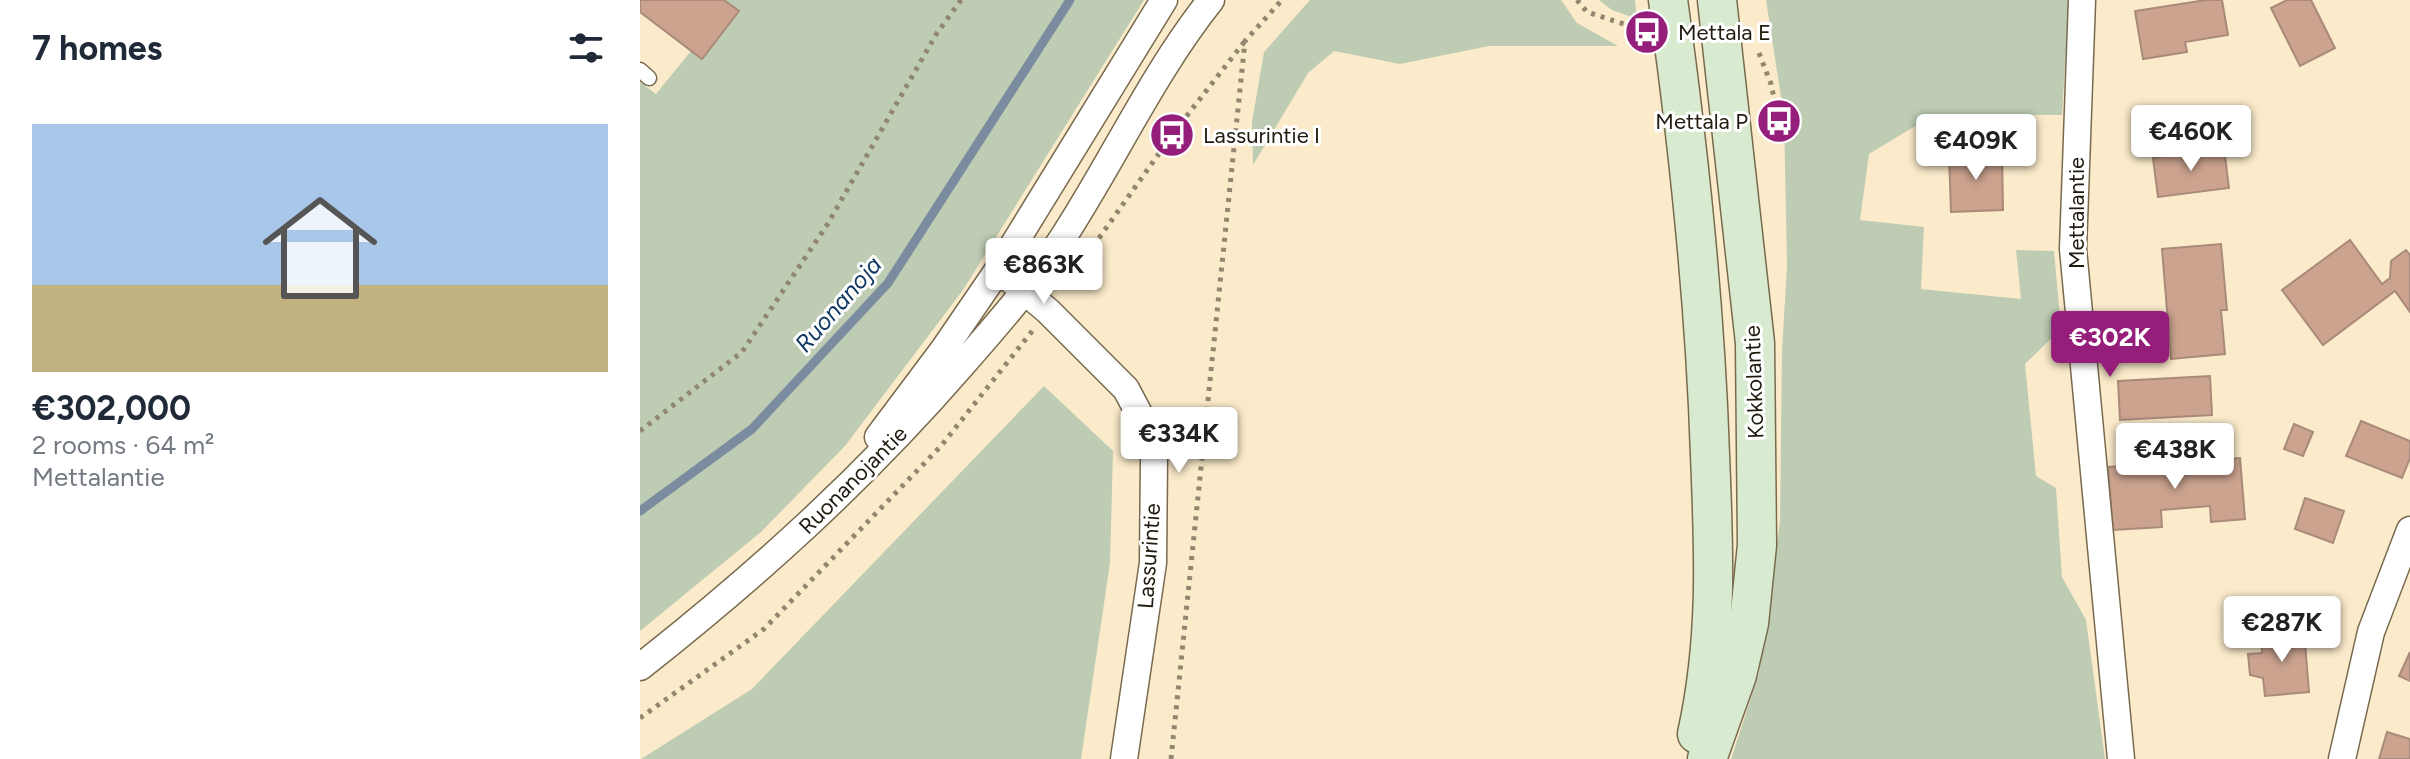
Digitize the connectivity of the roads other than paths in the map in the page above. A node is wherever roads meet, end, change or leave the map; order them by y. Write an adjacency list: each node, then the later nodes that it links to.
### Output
1 (1164, 0): 6 (street, Ruonanojantie)
2 (1211, 0): 7 (street, Ruonanojantie)
3 (1668, 0): 12 (main road)
4 (1717, 0): 13 (main road, Kokkolantie)
5 (2082, 0): 14 (street, Mettalantie)
6 (998, 270): 7 (street, Lassurintie); 9 (street, Ruonanojantie)
7 (1024, 291): 9 (street, Ruonanojantie); 11 (street, Lassurintie)
8 (2410, 530): 15 (street)
9 (792, 542): 10 (street)
10 (640, 667)
11 (1124, 759)
12 (1692, 759)
13 (1707, 759)
14 (2121, 759)
15 (2342, 759)

